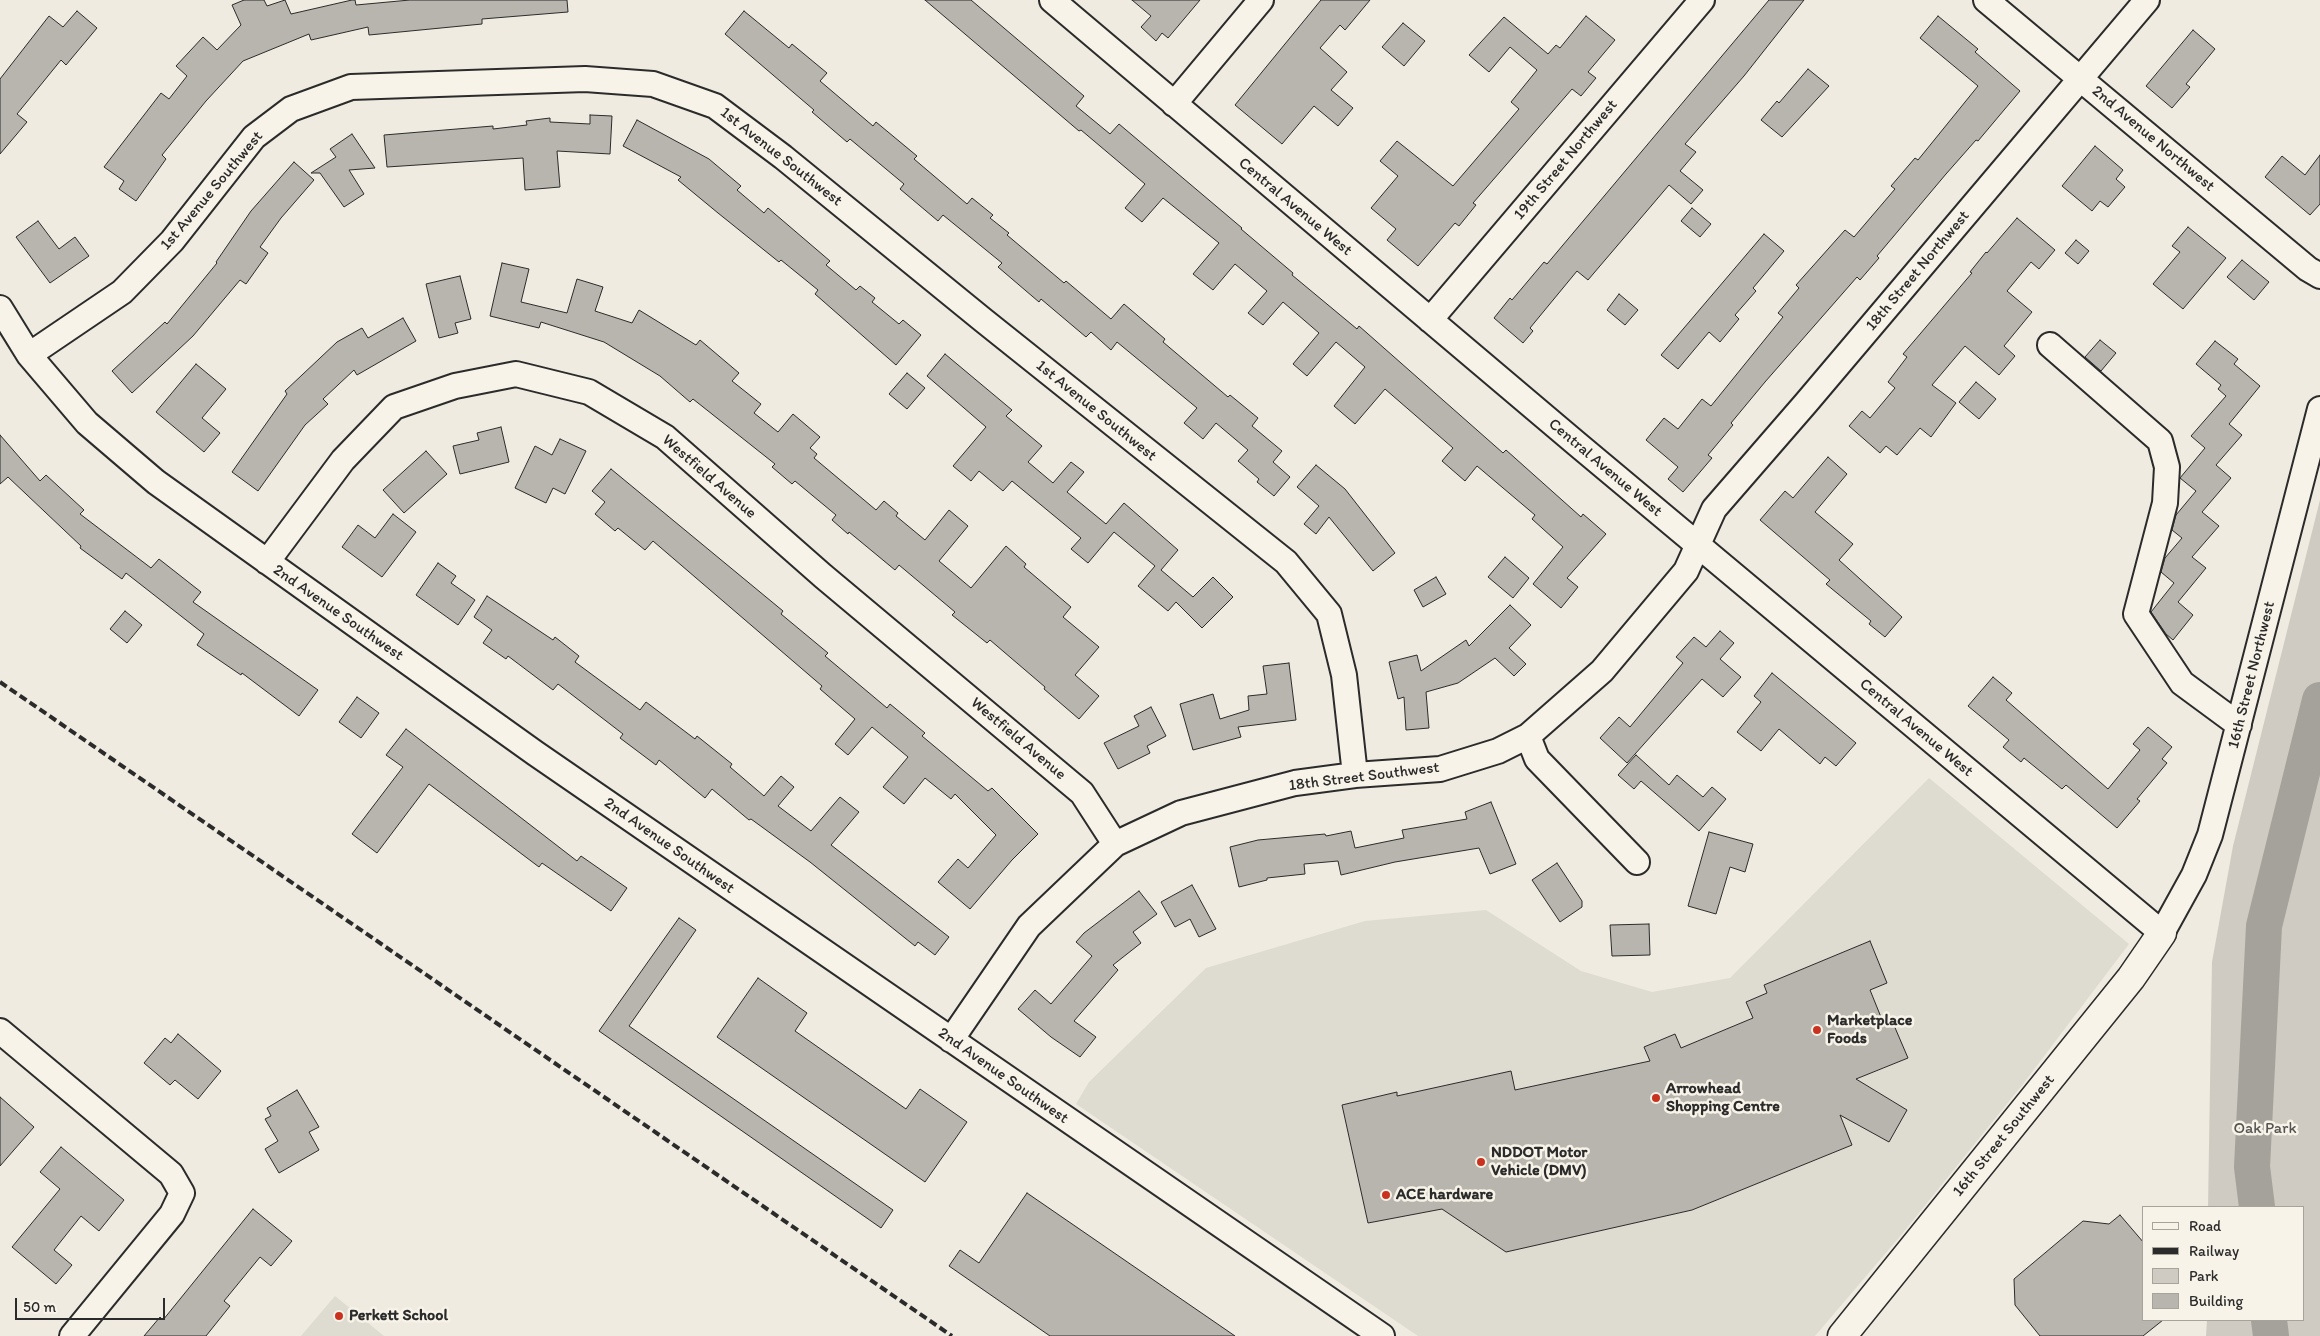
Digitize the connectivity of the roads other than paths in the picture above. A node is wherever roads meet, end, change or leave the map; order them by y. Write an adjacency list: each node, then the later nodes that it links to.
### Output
1 (1052, 0): 7 (street, Central Avenue West)
2 (1261, 0): 7 (street)
3 (1702, 0): 10 (street, 19th Street Northwest)
4 (1986, 0): 6 (street, 2nd Avenue Northwest)
5 (2147, 0): 6 (street, 18th Street Northwest)
6 (2082, 78): 8 (street, 2nd Avenue Northwest); 14 (street, 18th Street Northwest)
7 (1174, 104): 10 (street, Central Avenue West)
8 (2316, 267)
9 (0, 308): 12 (street, 2nd Avenue Southwest)
10 (1430, 320): 14 (street, Central Avenue West)
11 (2050, 345): 16 (street)
12 (29, 355): 15 (street, 2nd Avenue Southwest); 18 (street, 1st Avenue Southwest)
13 (2320, 409): 16 (street, 16th Street Northwest)
14 (1698, 546): 17 (street, 18th Street Southwest); 21 (street, Central Avenue West)
15 (267, 562): 19 (street, Westfield Avenue); 23 (street, 2nd Avenue Southwest)
16 (2239, 725): 21 (street, 16th Street Northwest)
17 (1528, 736): 18 (street, 18th Street Southwest); 20 (street)
18 (1354, 775): 19 (street, 18th Street Southwest)
19 (1115, 844): 23 (street, 18th Street Southwest)
20 (1637, 862)
21 (2162, 933): 26 (main road, 16th Street Southwest)
22 (0, 1031): 24 (street)
23 (951, 1040): 25 (street, 2nd Avenue Southwest)
24 (72, 1336)
25 (1382, 1336)
26 (1842, 1336)

